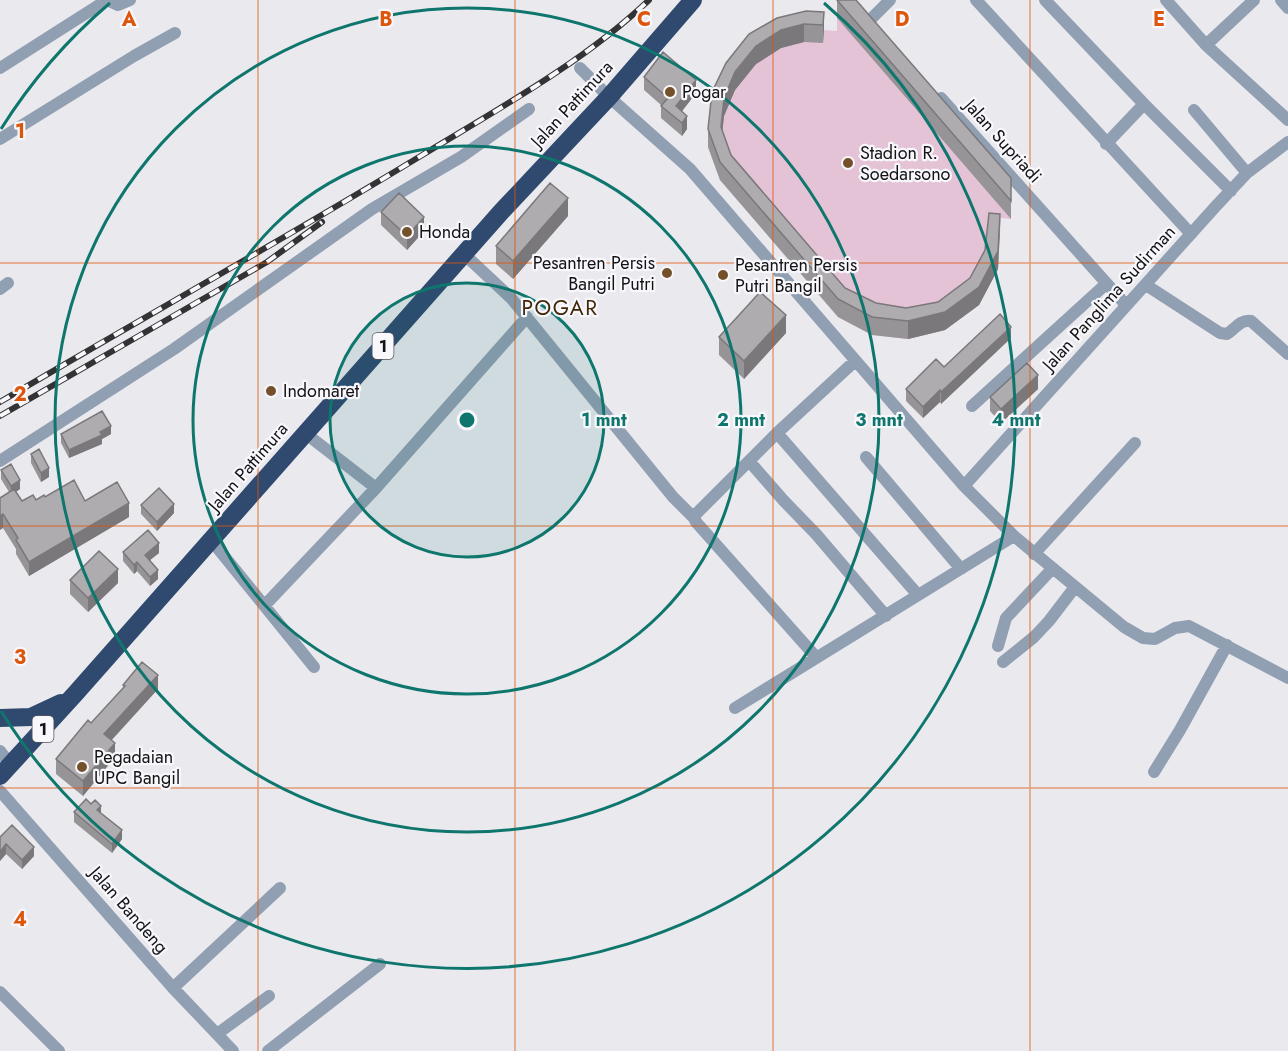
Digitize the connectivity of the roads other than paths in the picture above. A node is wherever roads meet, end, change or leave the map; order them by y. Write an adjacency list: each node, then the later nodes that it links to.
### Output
1 (107, 0): 2 (street); 14 (street)
2 (130, 0)
3 (693, 0): 17 (highway, Jalan Pattimura / 1)
4 (890, 0): 10 (street)
5 (976, 0): 24 (street)
6 (1045, 0): 18 (street)
7 (1254, 0): 13 (street)
8 (1281, 0): 11 (street)
9 (1169, 1): 13 (street)
10 (860, 6)
11 (1288, 8)
12 (175, 33): 22 (street)
13 (1206, 45): 21 (street)
14 (0, 68)
15 (580, 68): 17 (street)
16 (934, 90): 29 (street, Jalan Supriadi)
17 (609, 97): 28 (highway, Jalan Pattimura / 1); 34 (street)
18 (1144, 104): 24 (street); 26 (street)
19 (529, 109): 40 (street)
20 (1194, 110): 25 (street)
21 (1288, 120)
22 (0, 139)
23 (1288, 142): 25 (street, Jalan Panglima Sudirman)
24 (1106, 144): 27 (street)
25 (1247, 173): 26 (street, Jalan Panglima Sudirman)
26 (1231, 190): 27 (street, Jalan Panglima Sudirman)
27 (1191, 234): 30 (street, Jalan Panglima Sudirman)
28 (464, 254): 32 (street); 36 (highway, Jalan Pattimura / 1)
29 (1106, 284): 31 (street, Jalan Supriadi); 35 (street)
30 (1146, 285): 31 (street, Jalan Panglima Sudirman); 33 (street)
31 (1126, 305): 42 (street, Jalan Panglima Sudirman)
32 (527, 317): 43 (street); 44 (street)
33 (1288, 354)
34 (855, 361): 37 (street); 42 (street)
35 (972, 406)
36 (305, 433): 43 (street); 46 (highway, Jalan Pattimura / 1)
37 (777, 433): 41 (street); 51 (street)
38 (1136, 443): 47 (street)
39 (866, 457): 48 (street)
40 (0, 461)
41 (749, 461): 44 (street); 53 (street)
42 (964, 486): 45 (street)
43 (376, 488): 52 (street)
44 (694, 518): 56 (street)
45 (1014, 536): 47 (street); 48 (street)
46 (211, 540): 52 (street); 60 (highway, Jalan Pattimura / 1)
47 (1034, 554): 49 (street)
48 (961, 569): 51 (street)
49 (1052, 569): 50 (street); 55 (street)
50 (1074, 587): 54 (street); 57 (street)
51 (918, 595): 53 (street)
52 (265, 605): 58 (street)
53 (886, 616): 56 (street)
54 (1227, 645): 59 (street); 64 (street)
55 (998, 646)
56 (816, 657): 61 (street)
57 (1003, 662)
58 (314, 667)
59 (1288, 678)
60 (75, 694): 62 (highway, 1); 63 (highway, 1)
61 (735, 708)
62 (0, 718)
63 (3, 764)
64 (1154, 772)
65 (0, 791): 68 (street, Jalan Bandeng)
66 (280, 888): 68 (street)
67 (380, 964): 75 (street)
68 (172, 988): 71 (street, Jalan Bandeng)
69 (0, 992): 72 (street)
70 (269, 996): 71 (street)
71 (220, 1038): 73 (street); 74 (street, Jalan Bandeng)
72 (59, 1051)
73 (213, 1051)
74 (233, 1051)
75 (268, 1051)

